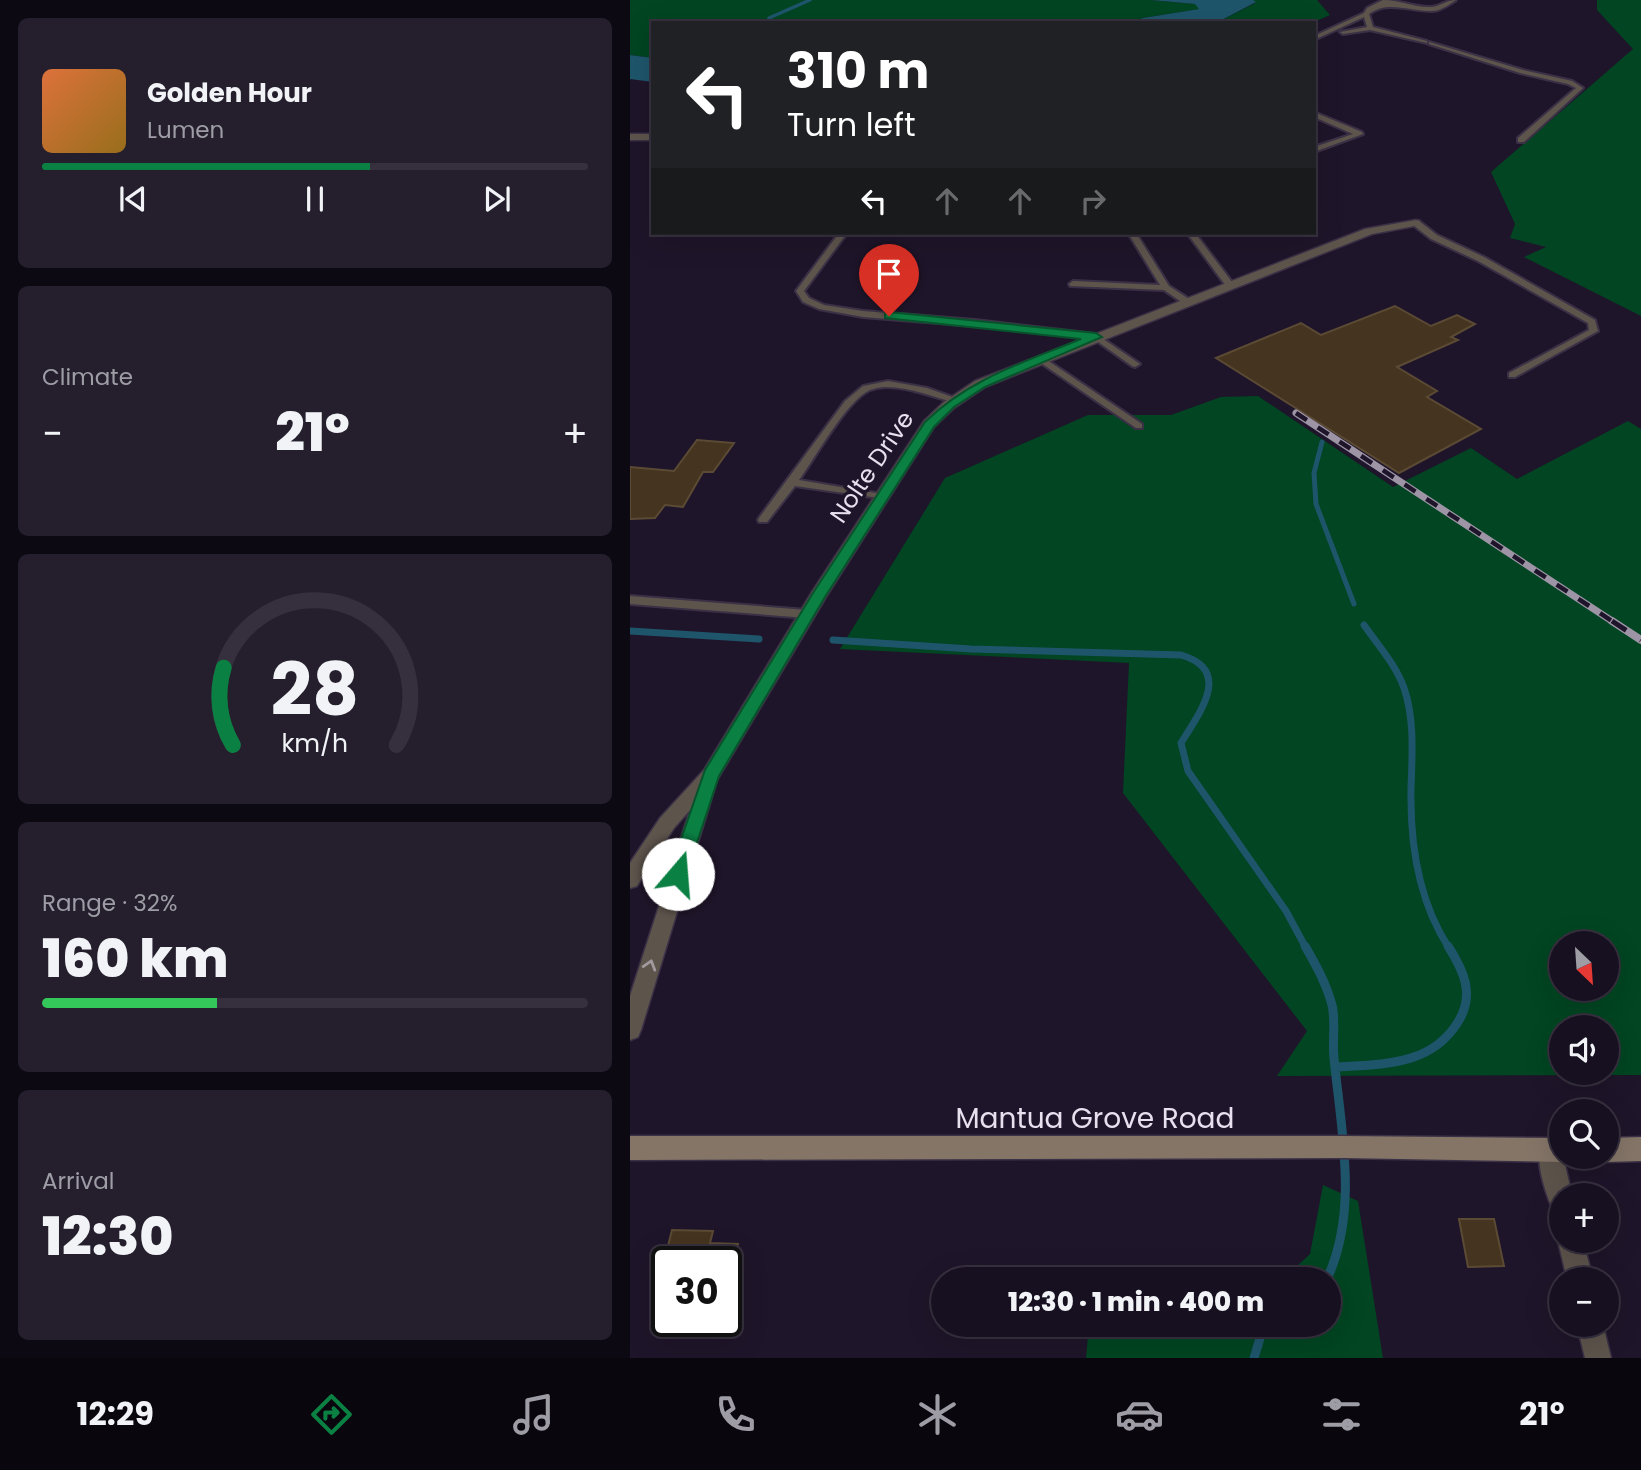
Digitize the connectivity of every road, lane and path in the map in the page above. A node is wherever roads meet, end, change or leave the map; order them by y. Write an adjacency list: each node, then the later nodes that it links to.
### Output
1 (1390, 0): 2 (lane); 3 (lane)
2 (1453, 0)
3 (1366, 14): 4 (lane); 5 (lane)
4 (1370, 28): 6 (lane); 10 (lane)
5 (1316, 37)
6 (1316, 45)
7 (1316, 115): 11 (lane)
8 (630, 137): 9 (street)
9 (651, 137)
10 (1521, 139)
11 (1316, 149)
12 (1416, 223): 17 (street, Nolte Drive); 23 (lane)
13 (842, 235): 20 (lane)
14 (1133, 235): 18 (lane)
15 (1192, 235): 17 (lane)
16 (1073, 284): 18 (lane)
17 (1229, 284): 19 (street, Nolte Drive)
18 (1166, 288): 19 (lane)
19 (1186, 301): 20 (street, Nolte Drive)
20 (1096, 337): 21 (street, Nolte Drive); 22 (lane)
21 (1041, 359): 24 (street, Nolte Drive); 25 (lane)
22 (1135, 364)
23 (1512, 375)
24 (956, 400): 26 (lane); 27 (street, Nolte Drive)
25 (1139, 426)
26 (793, 482): 27 (lane); 28 (lane)
27 (882, 497): 30 (street, Nolte Drive)
28 (763, 520)
29 (630, 600): 30 (lane)
30 (807, 614): 31 (street, Nolte Drive)
31 (711, 775): 32 (street, Nolte Drive); 33 (street, Nolte Drive, one-way to 31)
32 (630, 880)
33 (630, 1030)
34 (630, 1148): 36 (main road, Mantua Grove Road)
35 (1641, 1149): 37 (main road)
36 (1549, 1150)
37 (1619, 1150)
38 (1593, 1337): 39 (street)
39 (1598, 1358)

